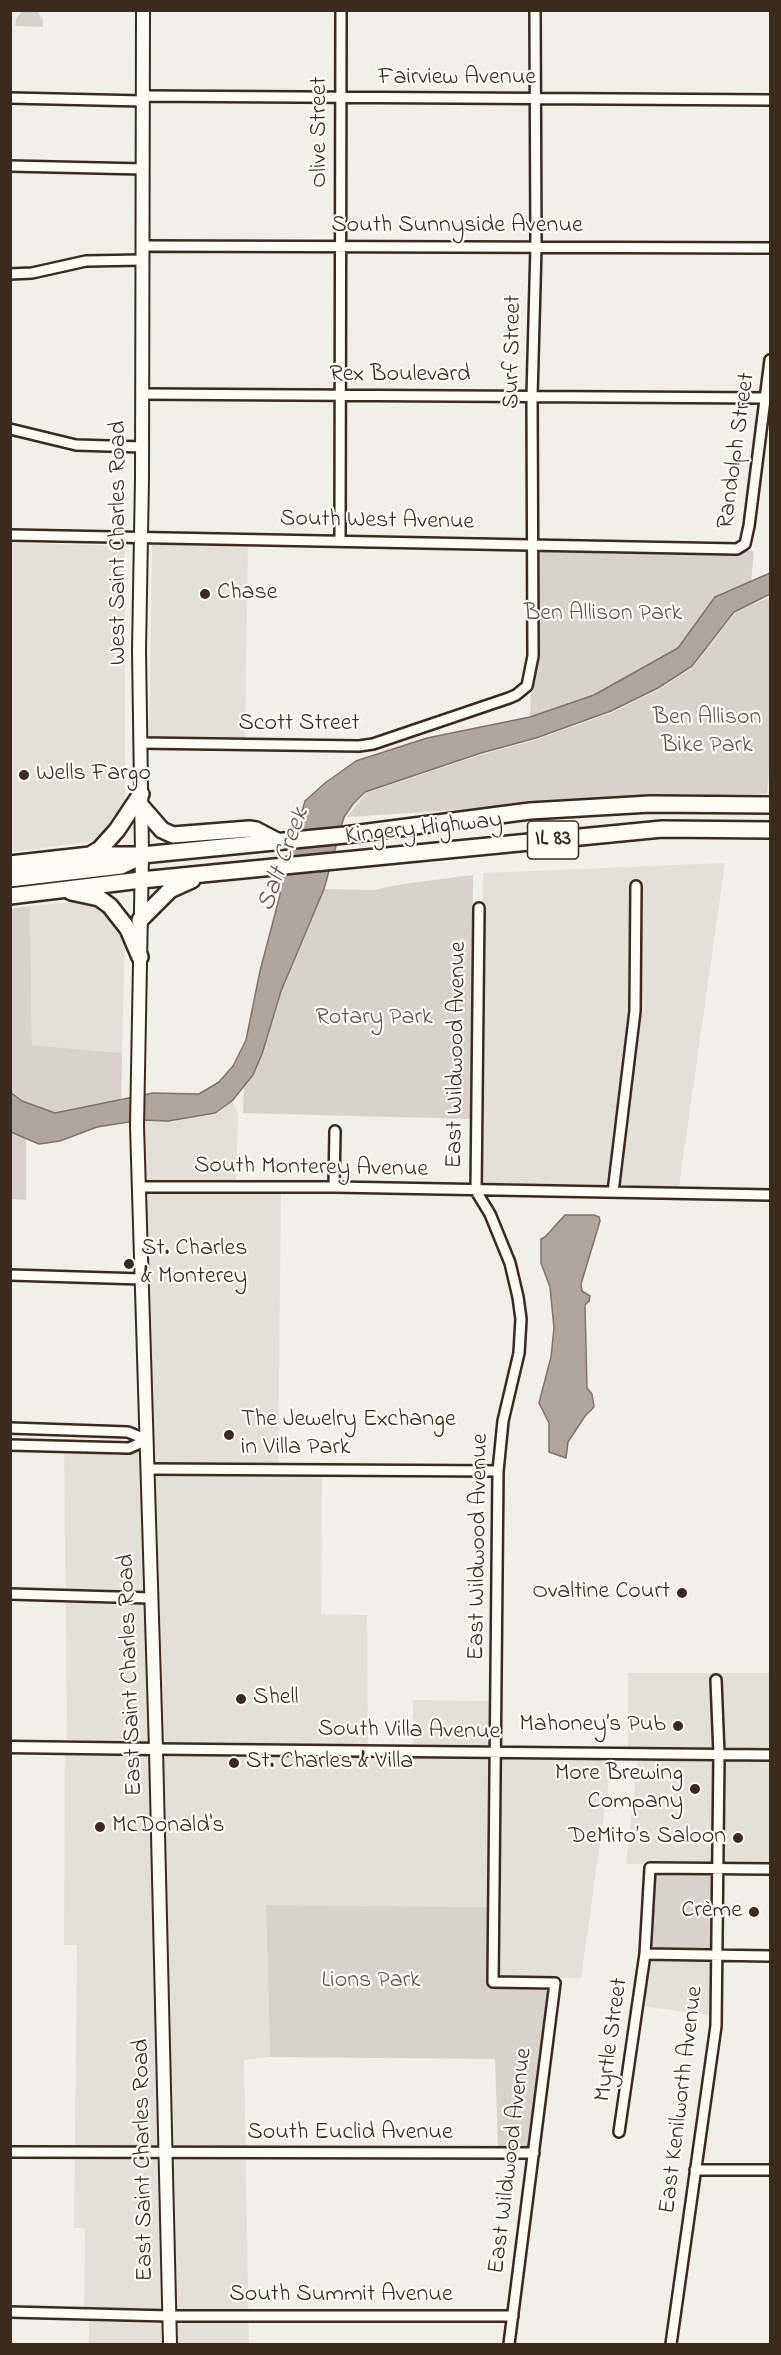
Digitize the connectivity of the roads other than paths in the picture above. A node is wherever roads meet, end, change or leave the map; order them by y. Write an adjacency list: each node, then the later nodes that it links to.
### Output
1 (143, 10): 6 (main road, West Saint Charles Road)
2 (341, 10): 5 (street, Olive Street)
3 (535, 10): 7 (street, Surf Street)
4 (10, 98): 6 (street, Fairview Avenue)
5 (341, 98): 6 (street, Fairview Avenue); 7 (street, Fairview Avenue); 12 (street, Olive Street)
6 (143, 99): 10 (main road, West Saint Charles Road)
7 (536, 99): 8 (street, Fairview Avenue); 13 (street, Surf Street)
8 (771, 100)
9 (10, 166): 10 (street)
10 (143, 169): 11 (main road, West Saint Charles Road)
11 (142, 246): 12 (street, South Sunnyside Avenue); 15 (main road, West Saint Charles Road)
12 (340, 247): 13 (street, South Sunnyside Avenue); 19 (street, Olive Street)
13 (536, 247): 14 (street, South Sunnyside Avenue); 20 (street, Surf Street)
14 (771, 248)
15 (142, 260): 16 (street); 18 (main road, West Saint Charles Road)
16 (10, 274)
17 (771, 360): 21 (street, Randolph Street)
18 (142, 394): 19 (street, Rex Boulevard); 23 (main road, West Saint Charles Road)
19 (340, 395): 20 (street, Rex Boulevard); 26 (street, Olive Street)
20 (532, 396): 21 (street, Rex Boulevard); 27 (street, Surf Street)
21 (766, 398): 28 (street, Randolph Street)
22 (10, 429): 23 (street)
23 (142, 447): 25 (main road, West Saint Charles Road)
24 (10, 535): 25 (street, South West Avenue)
25 (141, 539): 26 (street, South West Avenue); 30 (main road, West Saint Charles Road)
26 (340, 541): 27 (street, South West Avenue)
27 (532, 544): 28 (street, South West Avenue); 29 (street, Surf Street)
28 (742, 547)
29 (521, 692): 30 (street, Scott Street)
30 (140, 743): 31 (main road, West Saint Charles Road)
31 (141, 800): 34 (highway); 35 (highway); 36 (main road, West Saint Charles Road)
32 (771, 805): 34 (highway, Kingery Highway / IL 83)
33 (771, 830): 38 (highway, Kingery Highway / IL 83)
34 (284, 842): 36 (highway, Kingery Highway / IL 83)
35 (90, 855): 36 (highway, Kingery Highway / IL 83); 37 (highway, Kingery Highway / IL 83)
36 (142, 855): 39 (highway); 40 (main road, West Saint Charles Road)
37 (10, 864)
38 (206, 874): 40 (highway, Kingery Highway / IL 83); 45 (highway)
39 (10, 879)
40 (141, 880): 42 (highway, Kingery Highway / IL 83); 45 (main road, West Saint Charles Road)
41 (636, 886): 52 (street)
42 (59, 889): 43 (highway, Kingery Highway / IL 83); 46 (highway)
43 (10, 896)
44 (479, 908): 51 (street, East Wildwood Avenue)
45 (140, 920): 46 (main road, West Saint Charles Road)
46 (140, 957): 47 (main road, West Saint Charles Road)
47 (136, 1076): 50 (main road, East Saint Charles Road)
48 (335, 1131): 49 (street)
49 (334, 1186): 50 (street, South Monterey Avenue); 51 (street, South Monterey Avenue)
50 (139, 1188): 55 (main road, East Saint Charles Road)
51 (476, 1191): 52 (street, South Monterey Avenue); 60 (street, East Wildwood Avenue)
52 (613, 1192): 53 (street, South Monterey Avenue)
53 (771, 1194)
54 (10, 1275): 55 (street)
55 (142, 1279): 57 (main road, East Saint Charles Road)
56 (10, 1428): 57 (street)
57 (147, 1440): 58 (street); 59 (main road, East Saint Charles Road)
58 (10, 1445)
59 (147, 1469): 60 (street); 62 (main road, East Saint Charles Road)
60 (498, 1471): 66 (street, East Wildwood Avenue)
61 (10, 1594): 62 (street)
62 (151, 1598): 65 (main road, East Saint Charles Road)
63 (716, 1680): 67 (street, East Kenilworth Avenue)
64 (10, 1747): 65 (street)
65 (156, 1749): 66 (street, South Villa Avenue); 77 (main road, East Saint Charles Road)
66 (496, 1752): 67 (street, South Villa Avenue); 76 (street, East Wildwood Avenue)
67 (719, 1754): 68 (street, South Villa Avenue); 69 (street, East Kenilworth Avenue)
68 (771, 1755)
69 (718, 1869): 70 (street); 71 (street, Myrtle Street); 72 (street, East Kenilworth Avenue)
70 (771, 1869)
71 (645, 1954): 72 (street); 74 (street, Myrtle Street)
72 (717, 1956): 73 (street); 78 (street, East Kenilworth Avenue)
73 (771, 1956)
74 (619, 2132)
75 (10, 2152): 77 (street, South Euclid Avenue)
76 (534, 2153): 77 (street, South Euclid Avenue); 82 (street, East Wildwood Avenue)
77 (165, 2154): 81 (main road, East Saint Charles Road)
78 (695, 2170): 79 (street); 85 (street, East Kenilworth Avenue)
79 (771, 2170)
80 (10, 2312): 81 (street, South Summit Avenue)
81 (169, 2316): 82 (street, South Summit Avenue); 83 (main road, East Saint Charles Road)
82 (513, 2316): 84 (street, East Wildwood Avenue)
83 (170, 2344)
84 (509, 2344)
85 (671, 2344)

